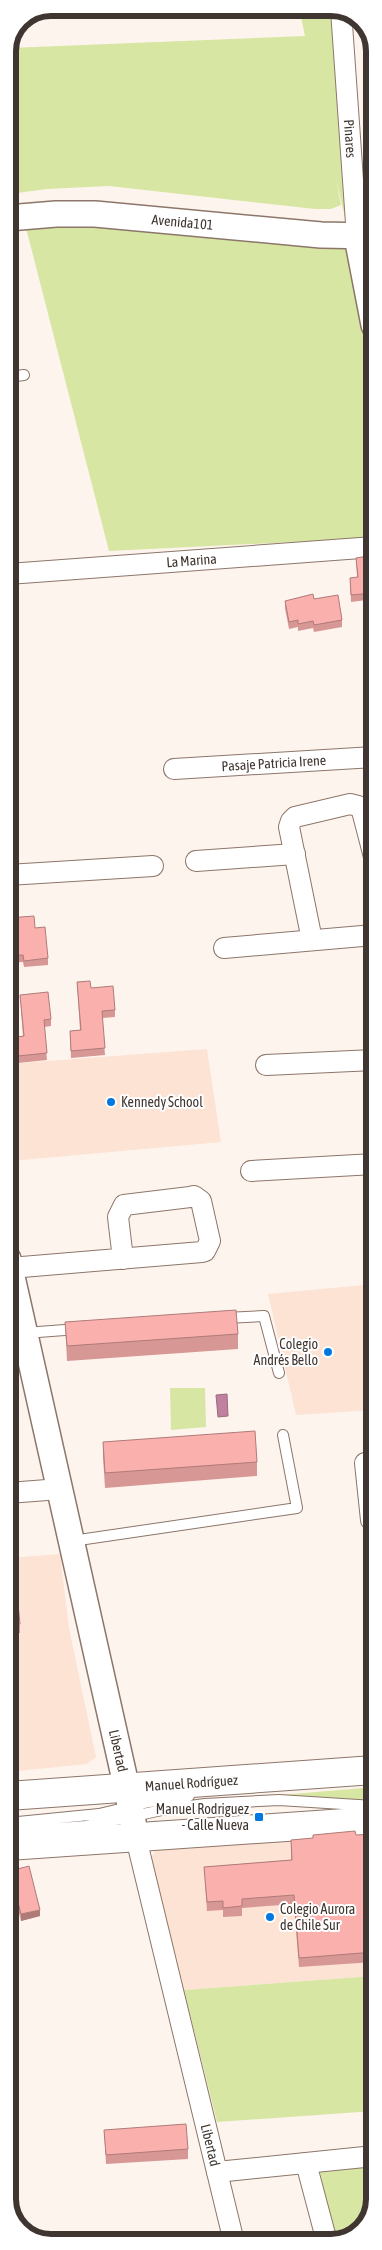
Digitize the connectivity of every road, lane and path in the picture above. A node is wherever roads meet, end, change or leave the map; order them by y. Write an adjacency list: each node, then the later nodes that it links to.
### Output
1 (342, 18): 3 (street, Pinares)
2 (16, 217): 4 (street, Avenida101)
3 (365, 228)
4 (366, 236)
5 (24, 375): 6 (lane)
6 (16, 376)
7 (365, 548): 8 (street, La Marina)
8 (16, 573)
9 (365, 758): 10 (street, Pasaje Patricia Irene)
10 (174, 769)
11 (365, 824): 12 (street)
12 (295, 854): 13 (street); 17 (street)
13 (196, 861)
14 (153, 866): 15 (street)
15 (16, 874)
16 (365, 936): 17 (street)
17 (312, 940): 18 (street)
18 (224, 948)
19 (365, 1060): 20 (street)
20 (266, 1065)
21 (366, 1164): 22 (street)
22 (251, 1171)
23 (123, 1259): 23 (street); 24 (street)
24 (17, 1264)
25 (17, 1299): 28 (street, Libertad)
26 (216, 1319): 29 (lane)
27 (92, 1328): 28 (lane)
28 (24, 1333): 33 (street, Libertad)
29 (279, 1373)
30 (283, 1435): 35 (lane)
31 (364, 1463): 32 (street)
32 (366, 1477)
33 (60, 1489): 34 (street); 35 (street, Libertad)
34 (17, 1492)
35 (71, 1541): 40 (street, Libertad)
36 (366, 1771): 40 (main road, Manuel Rodríguez)
37 (287, 1790): 40 (lane)
38 (17, 1797): 40 (main road, Manuel Rodríguez)
39 (366, 1806): 40 (lane)
40 (131, 1812): 41 (main road, Manuel Rodríguez); 42 (lane); 43 (lane); 44 (main road, Manuel Rodríguez); 47 (street, Libertad)
41 (366, 1821)
42 (17, 1822)
43 (17, 1831)
44 (17, 1844)
45 (366, 2157): 46 (street)
46 (306, 2163): 47 (street); 49 (street)
47 (217, 2172): 48 (street, Libertad)
48 (232, 2233)
49 (325, 2233)

